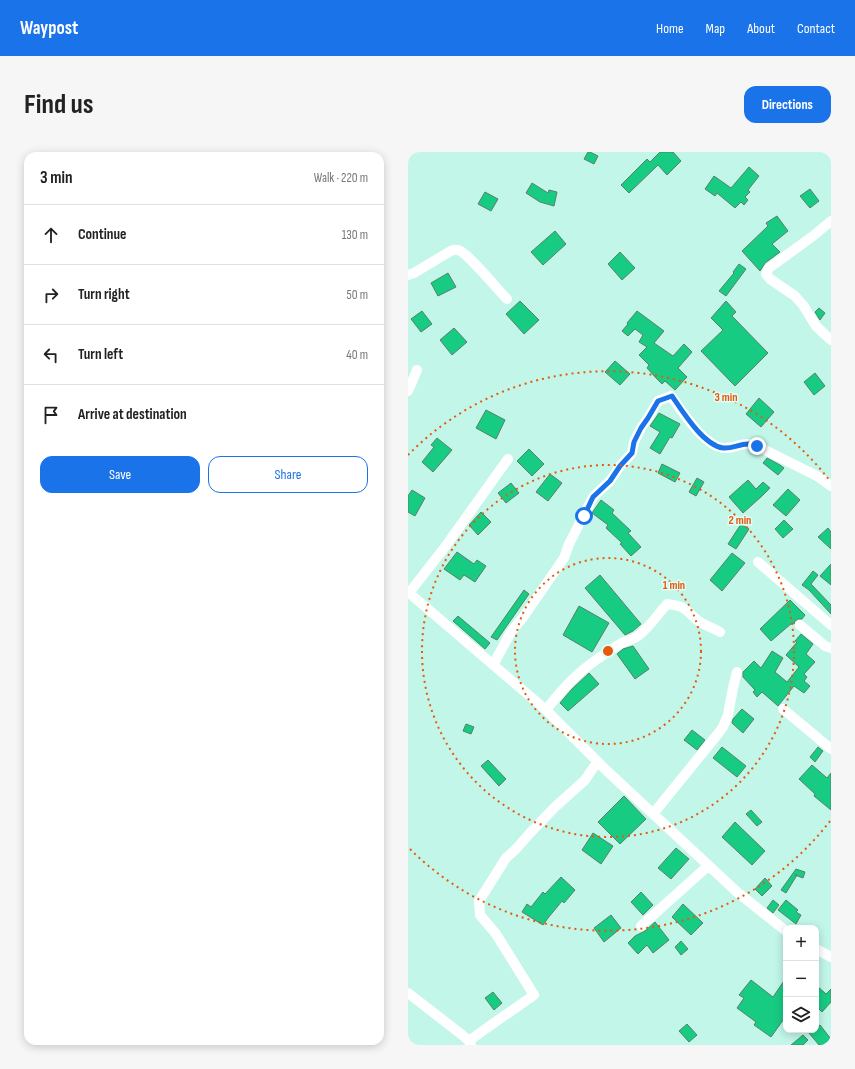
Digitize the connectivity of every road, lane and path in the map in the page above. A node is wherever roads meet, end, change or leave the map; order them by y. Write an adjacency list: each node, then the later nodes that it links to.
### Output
1 (831, 221): 4 (street)
2 (408, 275): 3 (street)
3 (507, 299)
4 (831, 340)
5 (417, 370): 6 (street)
6 (408, 391)
7 (508, 459): 10 (street)
8 (831, 486): 15 (street)
9 (758, 562): 12 (street)
10 (409, 592): 15 (street)
11 (800, 625): 14 (street)
12 (831, 625)
13 (720, 632): 18 (street)
14 (831, 648)
15 (493, 665): 18 (street)
16 (737, 672): 21 (street)
17 (783, 709): 19 (street)
18 (546, 710): 20 (street)
19 (831, 749)
20 (597, 762): 21 (street); 28 (street)
21 (653, 814): 22 (street)
22 (708, 866): 23 (street); 24 (street)
23 (641, 926)
24 (783, 929)
25 (819, 951): 26 (street)
26 (831, 957)
27 (408, 992): 28 (street)
28 (470, 1043)

